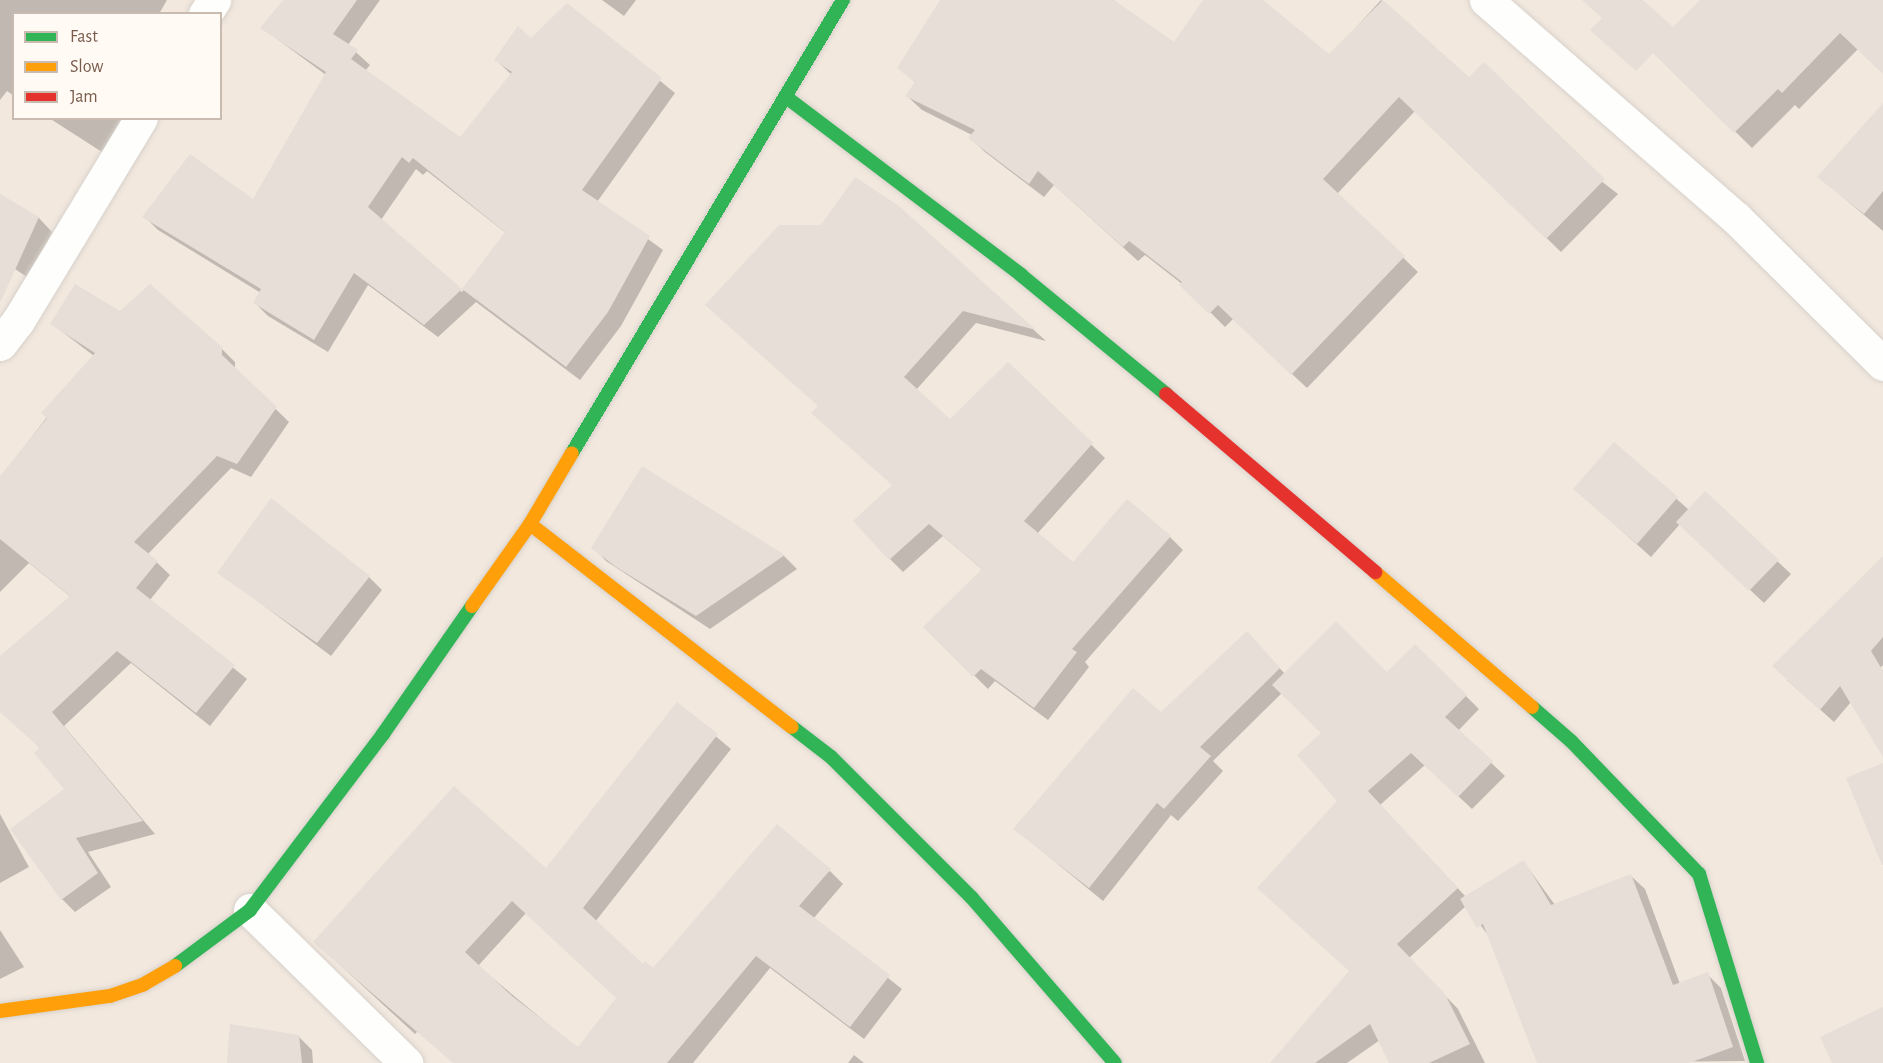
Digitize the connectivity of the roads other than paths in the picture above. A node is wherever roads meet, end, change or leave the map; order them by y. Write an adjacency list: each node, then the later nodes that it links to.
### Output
1 (843, 0): 3 (street)
2 (1502, 5): 6 (street)
3 (786, 97): 7 (street); 12 (street)
4 (140, 120): 5 (street)
5 (0, 344)
6 (1883, 364)
7 (530, 524): 8 (street); 11 (street)
8 (250, 910): 9 (street); 10 (street)
9 (0, 1011)
10 (406, 1063)
11 (1115, 1063)
12 (1757, 1063)

